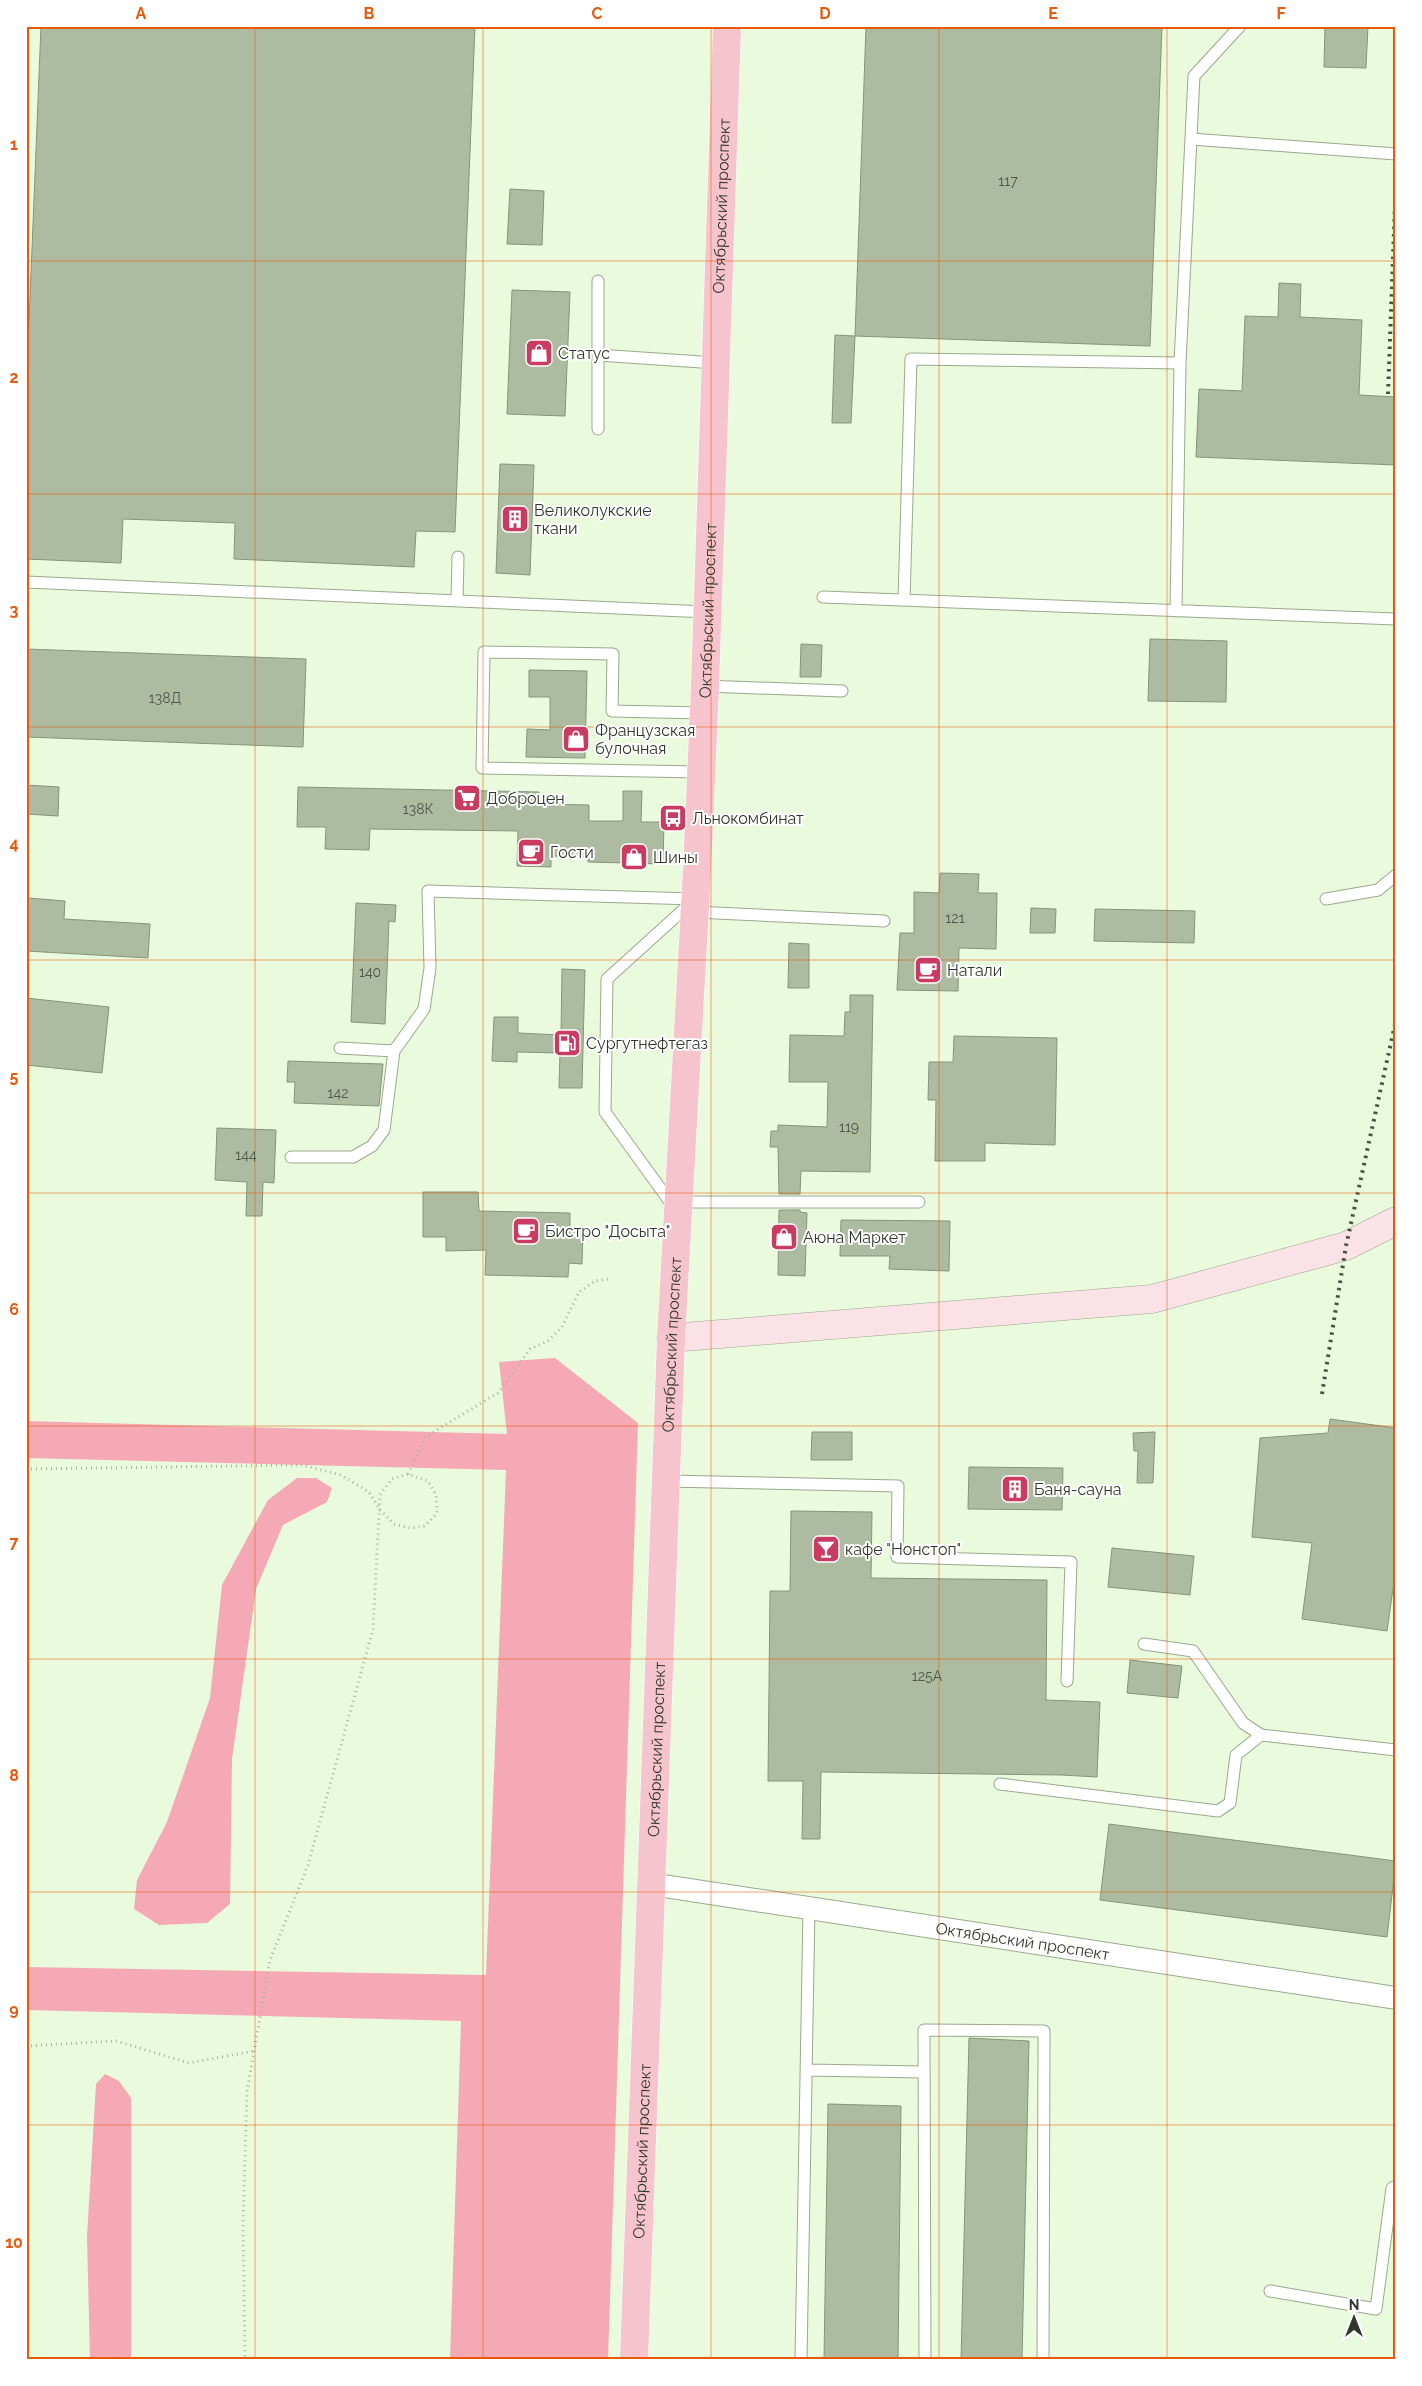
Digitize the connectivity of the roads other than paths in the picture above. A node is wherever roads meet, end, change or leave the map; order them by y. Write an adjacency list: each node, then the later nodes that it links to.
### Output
1 (727, 26): 7 (main road, Октябрьский проспект)
2 (1240, 26): 3 (lane)
3 (1191, 139): 4 (lane); 8 (lane)
4 (1396, 154)
5 (598, 281): 6 (lane)
6 (598, 355): 7 (lane); 9 (lane)
7 (716, 364): 16 (main road, Октябрьский проспект)
8 (1180, 364): 13 (lane); 15 (lane)
9 (598, 429)
10 (458, 557): 14 (lane)
11 (26, 582): 14 (lane)
12 (823, 597): 13 (lane)
13 (904, 600): 15 (lane)
14 (458, 601): 16 (lane)
15 (1176, 611): 17 (lane)
16 (707, 612): 18 (main road, Октябрьский проспект)
17 (1396, 619)
18 (704, 686): 19 (lane); 20 (main road, Октябрьский проспект)
19 (842, 691)
20 (703, 713): 21 (main road, Октябрьский проспект); 21 (lane)
21 (700, 772): 24 (main road, Октябрьский проспект)
22 (1396, 875): 23 (lane)
23 (1326, 900)
24 (695, 906): 25 (lane); 27 (lane); 30 (main road, Октябрьский проспект); 30 (lane)
25 (884, 921)
26 (340, 1048): 27 (lane)
27 (394, 1051): 28 (lane)
28 (291, 1157)
29 (919, 1202): 30 (lane)
30 (678, 1208): 32 (main road, Октябрьский проспект)
31 (1396, 1221): 32 (street)
32 (671, 1338): 33 (main road, Октябрьский проспект)
33 (666, 1481): 35 (lane); 39 (main road, Октябрьский проспект)
34 (1144, 1644): 36 (lane)
35 (1067, 1681)
36 (1261, 1735): 37 (lane); 38 (lane)
37 (1396, 1750)
38 (1000, 1784)
39 (651, 1884): 40 (street, Октябрьский проспект); 46 (main road, Октябрьский проспект)
40 (809, 1908): 41 (street, Октябрьский проспект); 42 (lane)
41 (1396, 1998)
42 (806, 2070): 43 (lane); 47 (lane)
43 (924, 2072): 48 (lane); 49 (lane)
44 (1396, 2186): 45 (lane)
45 (1270, 2291)
46 (634, 2360)
47 (801, 2360)
48 (925, 2360)
49 (1043, 2360)

